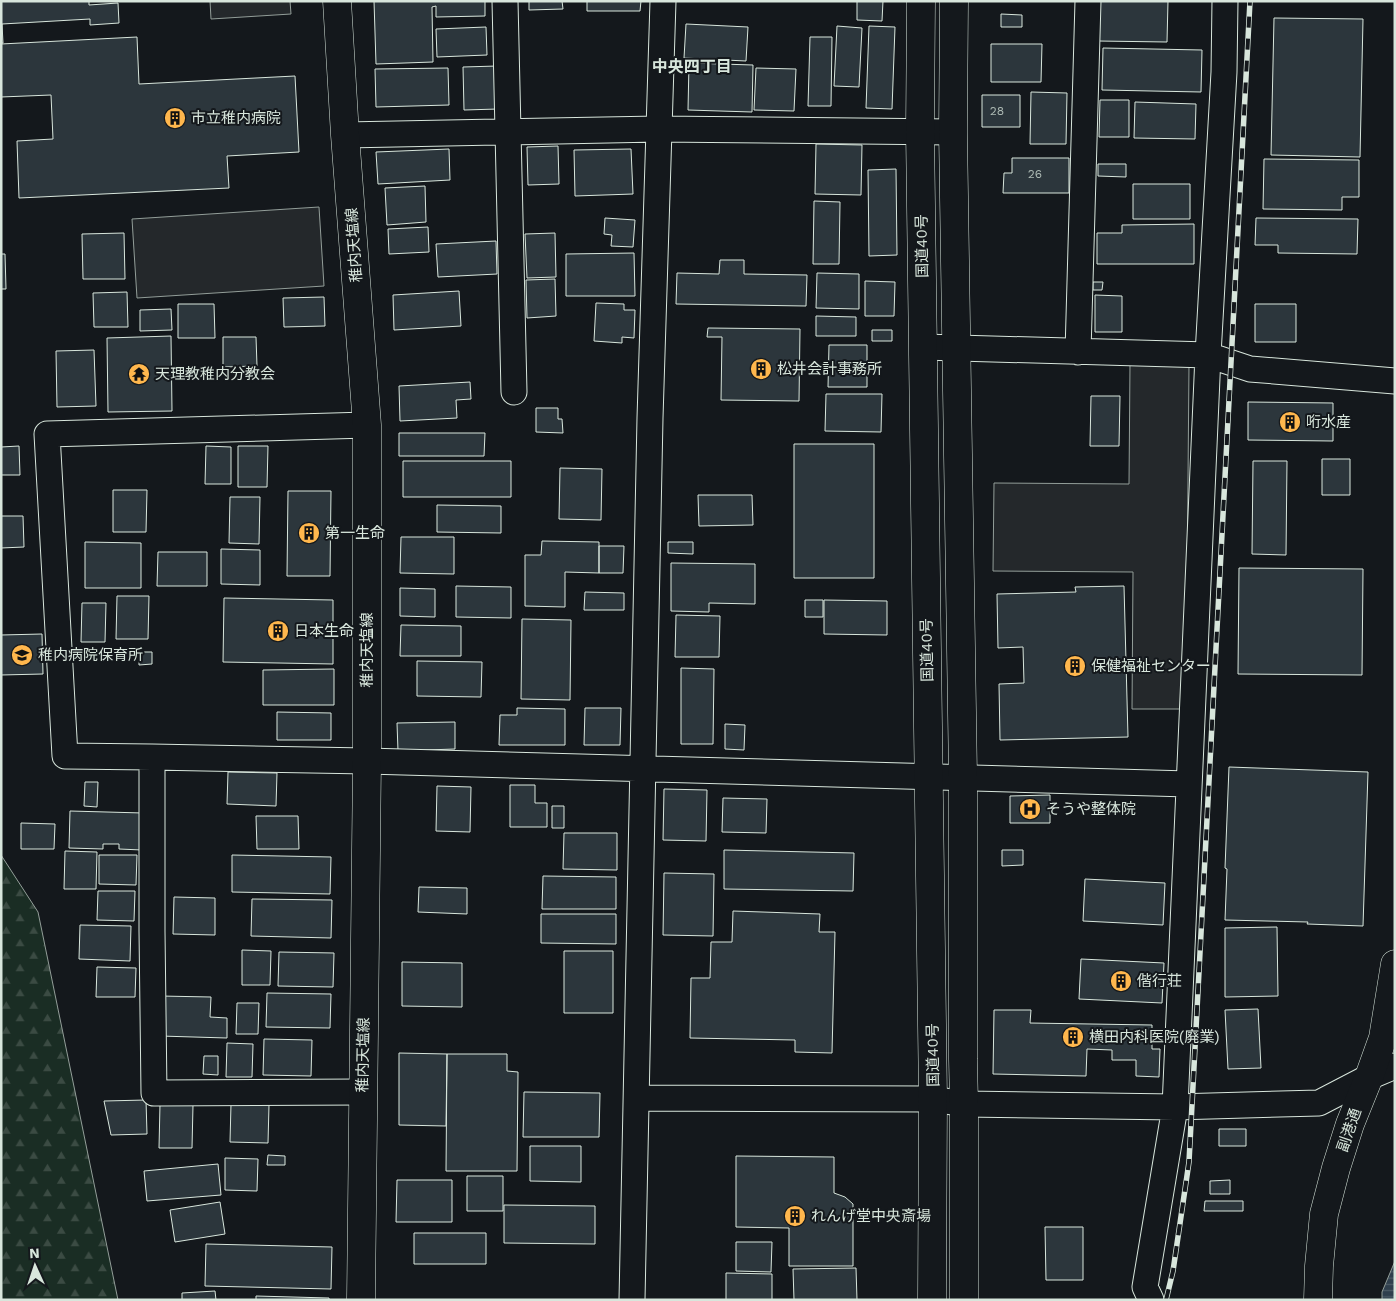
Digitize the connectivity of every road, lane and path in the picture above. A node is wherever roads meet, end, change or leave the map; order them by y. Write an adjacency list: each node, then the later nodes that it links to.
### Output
1 (337, 1): 12 (main road, 稚内天塩線)
2 (505, 1): 9 (street)
3 (663, 1): 8 (street)
4 (921, 1): 10 (main road, 国道40号)
5 (954, 1): 11 (main road, 国道40号)
6 (1088, 1): 15 (street)
7 (1225, 1): 16 (street)
8 (658, 129): 9 (street); 10 (street); 22 (street)
9 (508, 130): 12 (street); 18 (street)
10 (920, 131): 11 (street); 13 (main road, 国道40号)
11 (954, 132): 14 (main road, 国道40号)
12 (346, 134): 19 (main road, 稚内天塩線)
13 (923, 347): 14 (street); 23 (main road, 国道40号)
14 (956, 347): 15 (street); 24 (main road, 国道40号)
15 (1078, 352): 16 (street)
16 (1208, 355): 17 (street); 25 (street)
17 (1395, 381)
18 (514, 392)
19 (367, 425): 20 (street); 21 (main road, 稚内天塩線)
20 (152, 757): 21 (street); 29 (street)
21 (367, 761): 22 (street); 29 (main road, 稚内天塩線)
22 (643, 768): 23 (street); 30 (street)
23 (929, 776): 24 (street); 31 (main road, 国道40号)
24 (963, 777): 25 (street); 32 (main road, 国道40号)
25 (1189, 784): 33 (street)
26 (1395, 964): 28 (main road, 副港通)
27 (1395, 1066): 28 (street)
28 (1369, 1077): 33 (street); 39 (main road, 副港通)
29 (363, 1092): 34 (main road, 稚内天塩線)
30 (637, 1098): 31 (street); 35 (street)
31 (933, 1099): 32 (street); 36 (main road, 国道40号)
32 (964, 1104): 33 (street); 37 (main road, 国道40号)
33 (1175, 1107): 38 (street)
34 (361, 1300)
35 (632, 1300)
36 (932, 1300)
37 (964, 1300)
38 (1151, 1300)
39 (1318, 1300)

